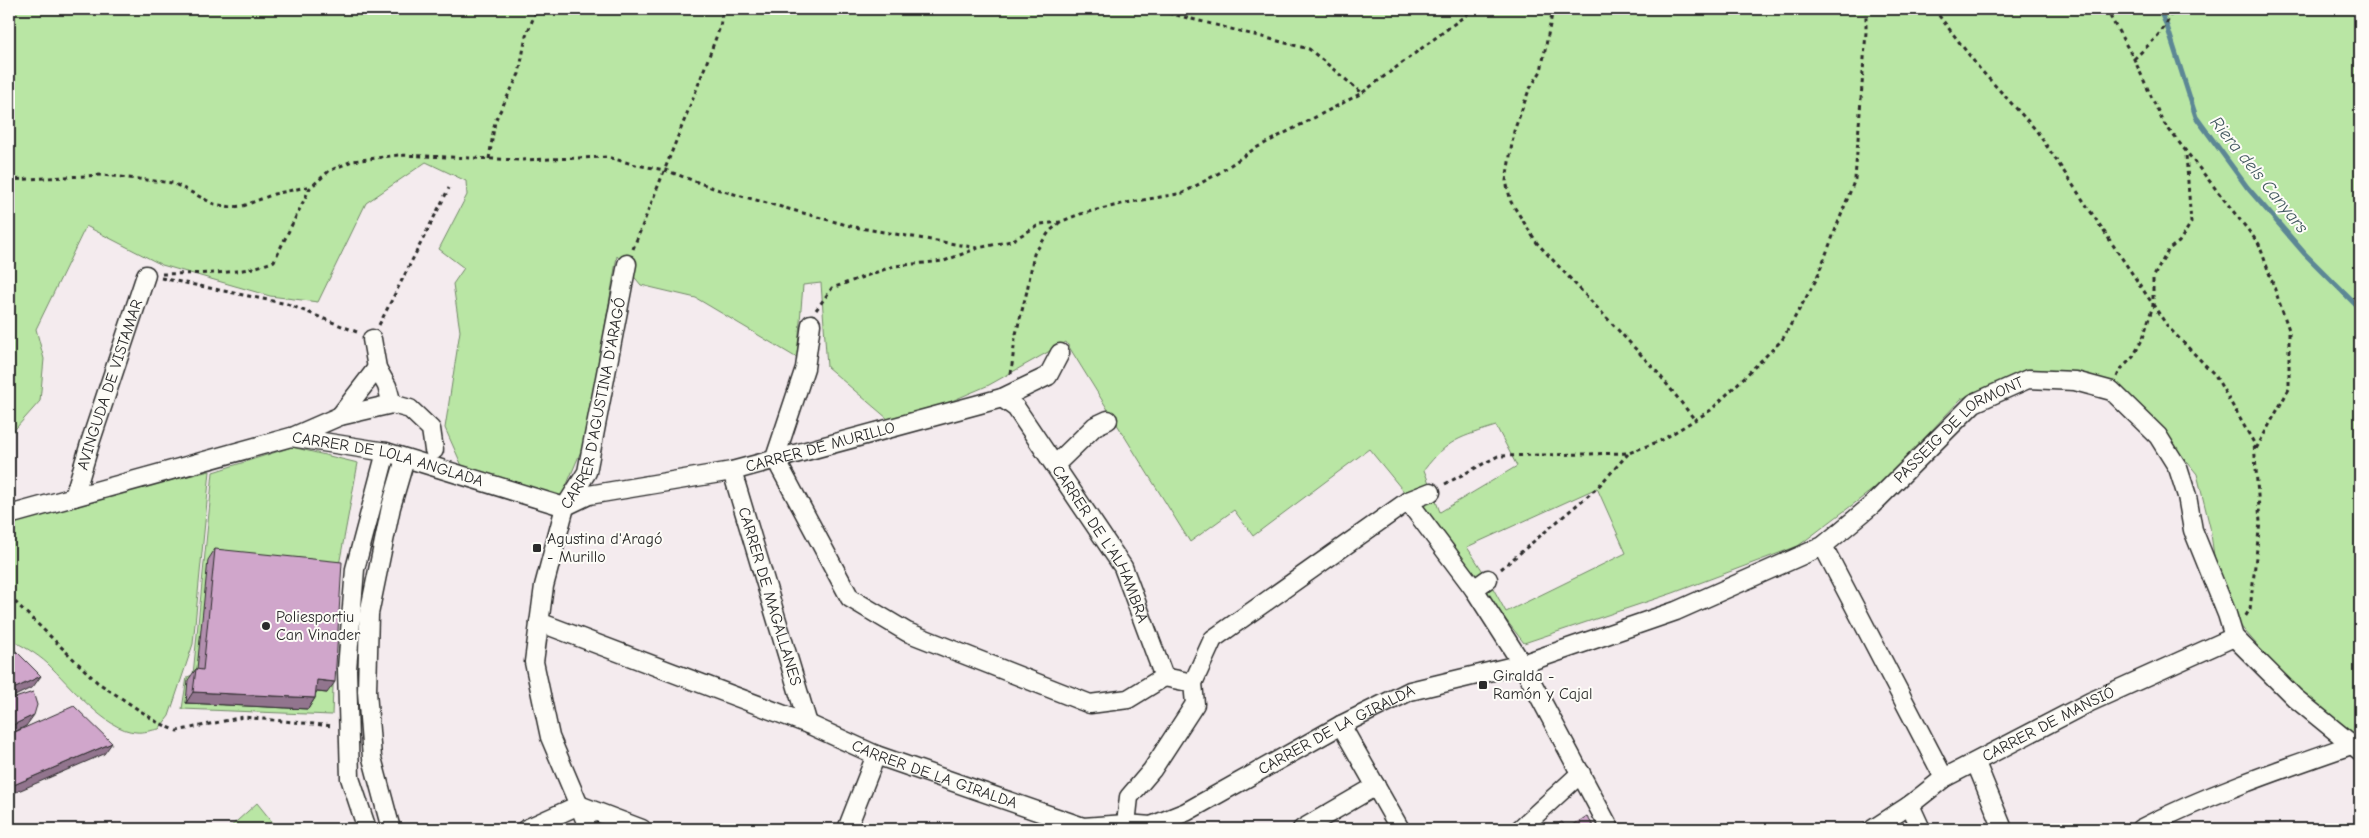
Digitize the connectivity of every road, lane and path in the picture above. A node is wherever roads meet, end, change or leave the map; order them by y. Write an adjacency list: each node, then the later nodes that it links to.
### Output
1 (537, 9): 13 (path)
2 (723, 9): 14 (path)
3 (1153, 9): 11 (path)
4 (1474, 9): 11 (path)
5 (1553, 9): 33 (path)
6 (1866, 9): 33 (path)
7 (1934, 9): 22 (path)
8 (2106, 9): 10 (path)
9 (2172, 9): 10 (path)
10 (2134, 60): 12 (path)
11 (1362, 93): 18 (path)
12 (2186, 154): 22 (path); 36 (path)
13 (490, 159): 14 (path); 16 (path)
14 (665, 170): 19 (path); 20 (path)
15 (9, 180): 16 (path)
16 (313, 185): 21 (path)
17 (449, 188): 23 (path)
18 (1060, 222): 19 (path); 29 (path)
19 (978, 248): 24 (path)
20 (627, 264): 46 (street, CARRER D'AGUSTINA D'ARAGÓ)
21 (146, 274): 25 (path); 44 (street, AVINGUDA DE VISTAMAR)
22 (2153, 305): 28 (path); 36 (path)
23 (387, 309)
24 (811, 324): 39 (street)
25 (372, 338): 27 (street)
26 (1060, 353): 29 (street, CARRER DE MURILLO)
27 (376, 368): 30 (street); 31 (street)
28 (2112, 391): 48 (street, PASSEIG DE LORMONT); 52 (street)
29 (1005, 396): 39 (street, CARRER DE MURILLO); 41 (street, CARRER DE L'ALHAMBRA)
30 (392, 404): 31 (street); 35 (street)
31 (340, 416): 34 (street)
32 (1108, 420): 41 (street)
33 (1695, 420): 38 (path)
34 (292, 437): 37 (street, CARRER DE LOLA ANGLADA); 44 (street, CARRER DE LOLA ANGLADA)
35 (434, 450)
36 (2256, 450): 52 (path)
37 (386, 452): 40 (street, CARRER DE LOLA ANGLADA); 68 (street)
38 (1628, 454): 43 (path); 49 (path)
39 (775, 458): 42 (street, CARRER DE MURILLO); 54 (street)
40 (405, 459): 46 (street, CARRER DE LOLA ANGLADA); 69 (street)
41 (1055, 465): 54 (street, CARRER DE L'ALHAMBRA)
42 (732, 471): 46 (street, CARRER DE MURILLO); 56 (street, CARRER DE MAGALLANES)
43 (1431, 492): 45 (street)
44 (74, 497): 47 (street, CARRER DE LOLA ANGLADA)
45 (1408, 501): 49 (street); 55 (street)
46 (565, 507): 51 (street, CARRER D'AGUSTINA D'ARAGÓ)
47 (9, 515)
48 (1823, 546): 53 (street, PASSEIG DE LORMONT); 63 (street)
49 (1481, 584): 53 (street)
50 (9, 596): 58 (path)
51 (539, 622): 56 (street, CARRER DE LA GIRALDA); 65 (street, CARRER D'AGUSTINA D'ARAGÓ)
52 (2234, 637): 59 (street); 61 (street, CARRER DE MANSIÓ)
53 (1522, 664): 57 (street, CARRER DE LA GIRALDA); 62 (street)
54 (1164, 677): 55 (street)
55 (1193, 683): 67 (street)
56 (808, 724): 60 (street, CARRER DE LA GIRALDA)
57 (1342, 725): 64 (street); 67 (street, CARRER DE LA GIRALDA)
58 (334, 726)
59 (2357, 747): 81 (street)
60 (876, 755): 67 (street, CARRER DE LA GIRALDA); 73 (street)
61 (1976, 763): 63 (street, CARRER DE MANSIÓ); 80 (street)
62 (1582, 773): 76 (street); 77 (street)
63 (1944, 778): 66 (street, CARRER DE MANSIÓ)
64 (1376, 786): 74 (street); 75 (street)
65 (579, 805): 70 (street); 71 (street, CARRER D'AGUSTINA D'ARAGÓ); 72 (street)
66 (1910, 805): 78 (street, CARRER DE MANSIÓ); 79 (street)
67 (1127, 826)
68 (367, 829)
69 (391, 829)
70 (526, 829)
71 (589, 829)
72 (642, 829)
73 (847, 829)
74 (1302, 829)
75 (1400, 829)
76 (1520, 829)
77 (1610, 829)
78 (1873, 829)
79 (1921, 829)
80 (2003, 829)
81 (2140, 829)

